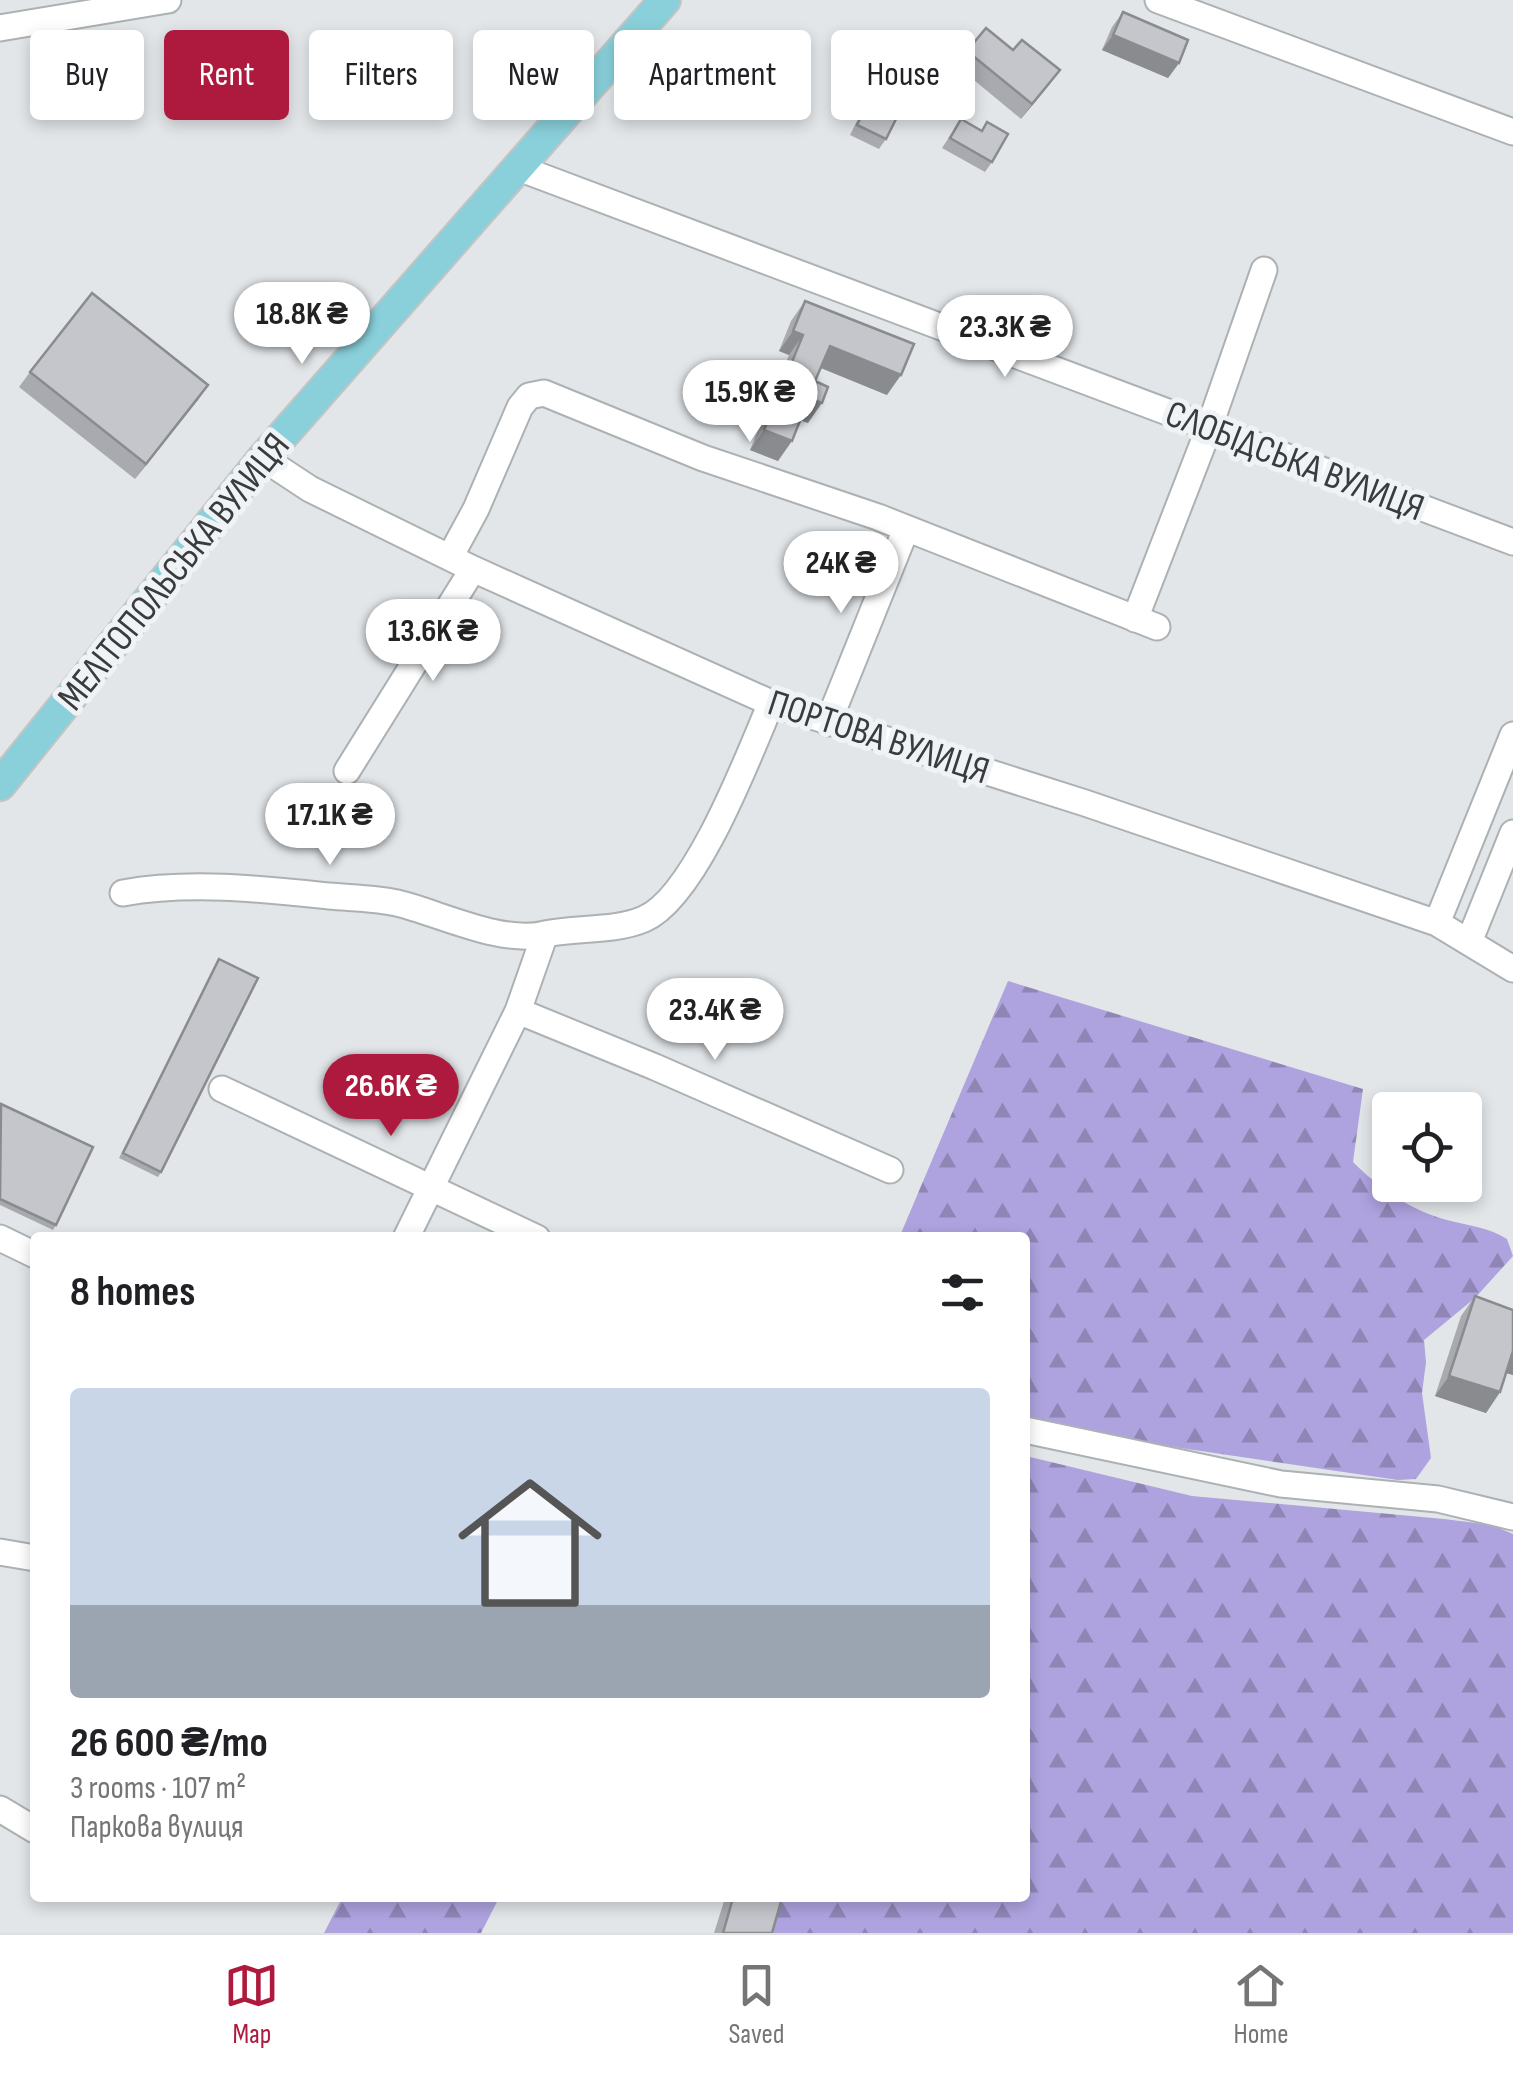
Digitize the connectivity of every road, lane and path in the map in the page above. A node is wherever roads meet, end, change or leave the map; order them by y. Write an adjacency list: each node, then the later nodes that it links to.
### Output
1 (168, 0): 5 (street)
2 (650, 0): 6 (street)
3 (665, 0): 7 (main road, МЕЛІТОПОЛЬСЬКА ВУЛИЦЯ)
4 (1158, 0): 9 (street)
5 (0, 28)
6 (637, 30)
7 (639, 30)
8 (614, 58): 10 (main road, МЕЛІТОПОЛЬСЬКА ВУЛИЦЯ)
9 (1513, 132)
10 (516, 167): 12 (street, СЛОБІДСЬКА ВУЛИЦЯ); 13 (main road, МЕЛІТОПОЛЬСЬКА ВУЛИЦЯ)
11 (1264, 270): 12 (street)
12 (1209, 428): 14 (street); 15 (street, СЛОБІДСЬКА ВУЛИЦЯ)
13 (263, 458): 16 (street, ПОРТОВА ВУЛИЦЯ); 21 (main road, МЕЛІТОПОЛЬСЬКА ВУЛИЦЯ)
14 (906, 529): 16 (street); 18 (street)
15 (1513, 542)
16 (461, 563): 17 (street, ПОРТОВА ВУЛИЦЯ); 20 (street)
17 (771, 703): 18 (street, ПОРТОВА ВУЛИЦЯ); 25 (street)
18 (828, 723): 24 (street, ПОРТОВА ВУЛИЦЯ)
19 (1513, 735): 24 (street)
20 (347, 771)
21 (0, 785)
22 (1513, 834): 26 (street)
23 (123, 892): 25 (street)
24 (1437, 923): 26 (street, ПОРТОВА ВУЛИЦЯ)
25 (545, 934): 28 (street)
26 (1469, 942): 27 (street, ПОРТОВА ВУЛИЦЯ)
27 (1513, 968)
28 (518, 1011): 30 (street); 31 (street)
29 (222, 1089): 31 (street)
30 (890, 1170)
31 (430, 1188): 32 (street); 33 (street)
32 (409, 1232)
33 (524, 1232)
34 (0, 1238): 35 (street)
35 (30, 1253)
36 (1030, 1431): 37 (street)
37 (1513, 1518)
38 (0, 1552): 39 (street)
39 (30, 1557)
40 (0, 1809): 41 (street)
41 (30, 1827)

